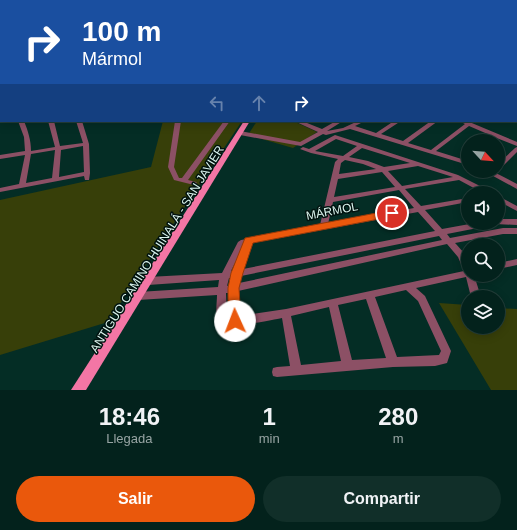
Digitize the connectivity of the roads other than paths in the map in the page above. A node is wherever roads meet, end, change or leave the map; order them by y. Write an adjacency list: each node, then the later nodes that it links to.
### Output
1 (153, 0): 2 (street)
2 (167, 0)
3 (22, 122): 29 (street)
4 (51, 122): 26 (street)
5 (79, 122): 23 (street)
6 (178, 122): 41 (street)
7 (226, 122): 41 (street)
8 (247, 122): 18 (main road)
9 (250, 122): 18 (main road)
10 (300, 122): 17 (street)
11 (338, 122): 17 (street)
12 (360, 122): 16 (street)
13 (396, 122): 19 (street)
14 (434, 122): 22 (street)
15 (465, 122): 20 (street); 28 (street)
16 (351, 127): 17 (street); 19 (street)
17 (321, 132): 18 (street)
18 (241, 134): 67 (main road)
19 (376, 134): 22 (street)
20 (494, 134)
21 (505, 139): 24 (street)
22 (404, 143): 28 (street)
23 (86, 144): 26 (street); 40 (street)
24 (517, 144)
25 (362, 145): 31 (street); 31 (street); 34 (street)
26 (58, 149): 29 (street); 40 (street)
27 (517, 149): 33 (street)
28 (433, 152): 32 (street)
29 (29, 153): 30 (street); 43 (street)
30 (0, 157)
31 (341, 158): 35 (street); 36 (street)
32 (461, 159)
33 (505, 161)
34 (419, 164): 35 (street); 37 (street)
35 (384, 170): 36 (street); 46 (street)
36 (335, 177): 48 (street)
37 (461, 178)
38 (462, 178): 44 (street); 46 (street)
39 (502, 178): 45 (street)
40 (55, 180): 43 (street)
41 (184, 181): 42 (street)
42 (194, 183)
43 (22, 186): 47 (street)
44 (476, 186)
45 (517, 187)
46 (400, 188): 48 (street); 51 (street)
47 (0, 190)
48 (328, 200): 55 (street)
49 (461, 201): 51 (street, MÁRMOL)
50 (505, 202): 52 (street)
51 (419, 208): 55 (street, MÁRMOL); 58 (street)
52 (517, 209)
53 (505, 222): 54 (street)
54 (517, 222)
55 (324, 226): 59 (street, MÁRMOL)
56 (461, 228): 58 (street)
57 (517, 231): 60 (street)
58 (441, 232): 60 (street); 64 (street)
59 (249, 241): 64 (street); 66 (street)
60 (449, 241): 61 (street); 69 (street)
61 (461, 256)
62 (517, 262): 63 (street)
63 (505, 265)
64 (237, 273): 66 (street); 69 (street)
65 (461, 275): 68 (street)
66 (224, 276): 67 (street); 70 (street)
67 (151, 281): 71 (main road)
68 (408, 287): 72 (street); 76 (street)
69 (234, 288): 70 (street); 75 (street)
70 (220, 291): 71 (street); 75 (street)
71 (141, 296): 80 (main road); 81 (main road, ANTIGUO CAMINO HUINALÁ - SAN JAVIER)
72 (370, 296): 73 (street); 76 (street)
73 (333, 304): 74 (street); 77 (street)
74 (286, 313): 75 (street); 78 (street)
75 (235, 321)
76 (393, 362): 77 (street)
77 (348, 366): 78 (street)
78 (296, 370): 79 (street)
79 (277, 372)
80 (78, 390)
81 (85, 390)

